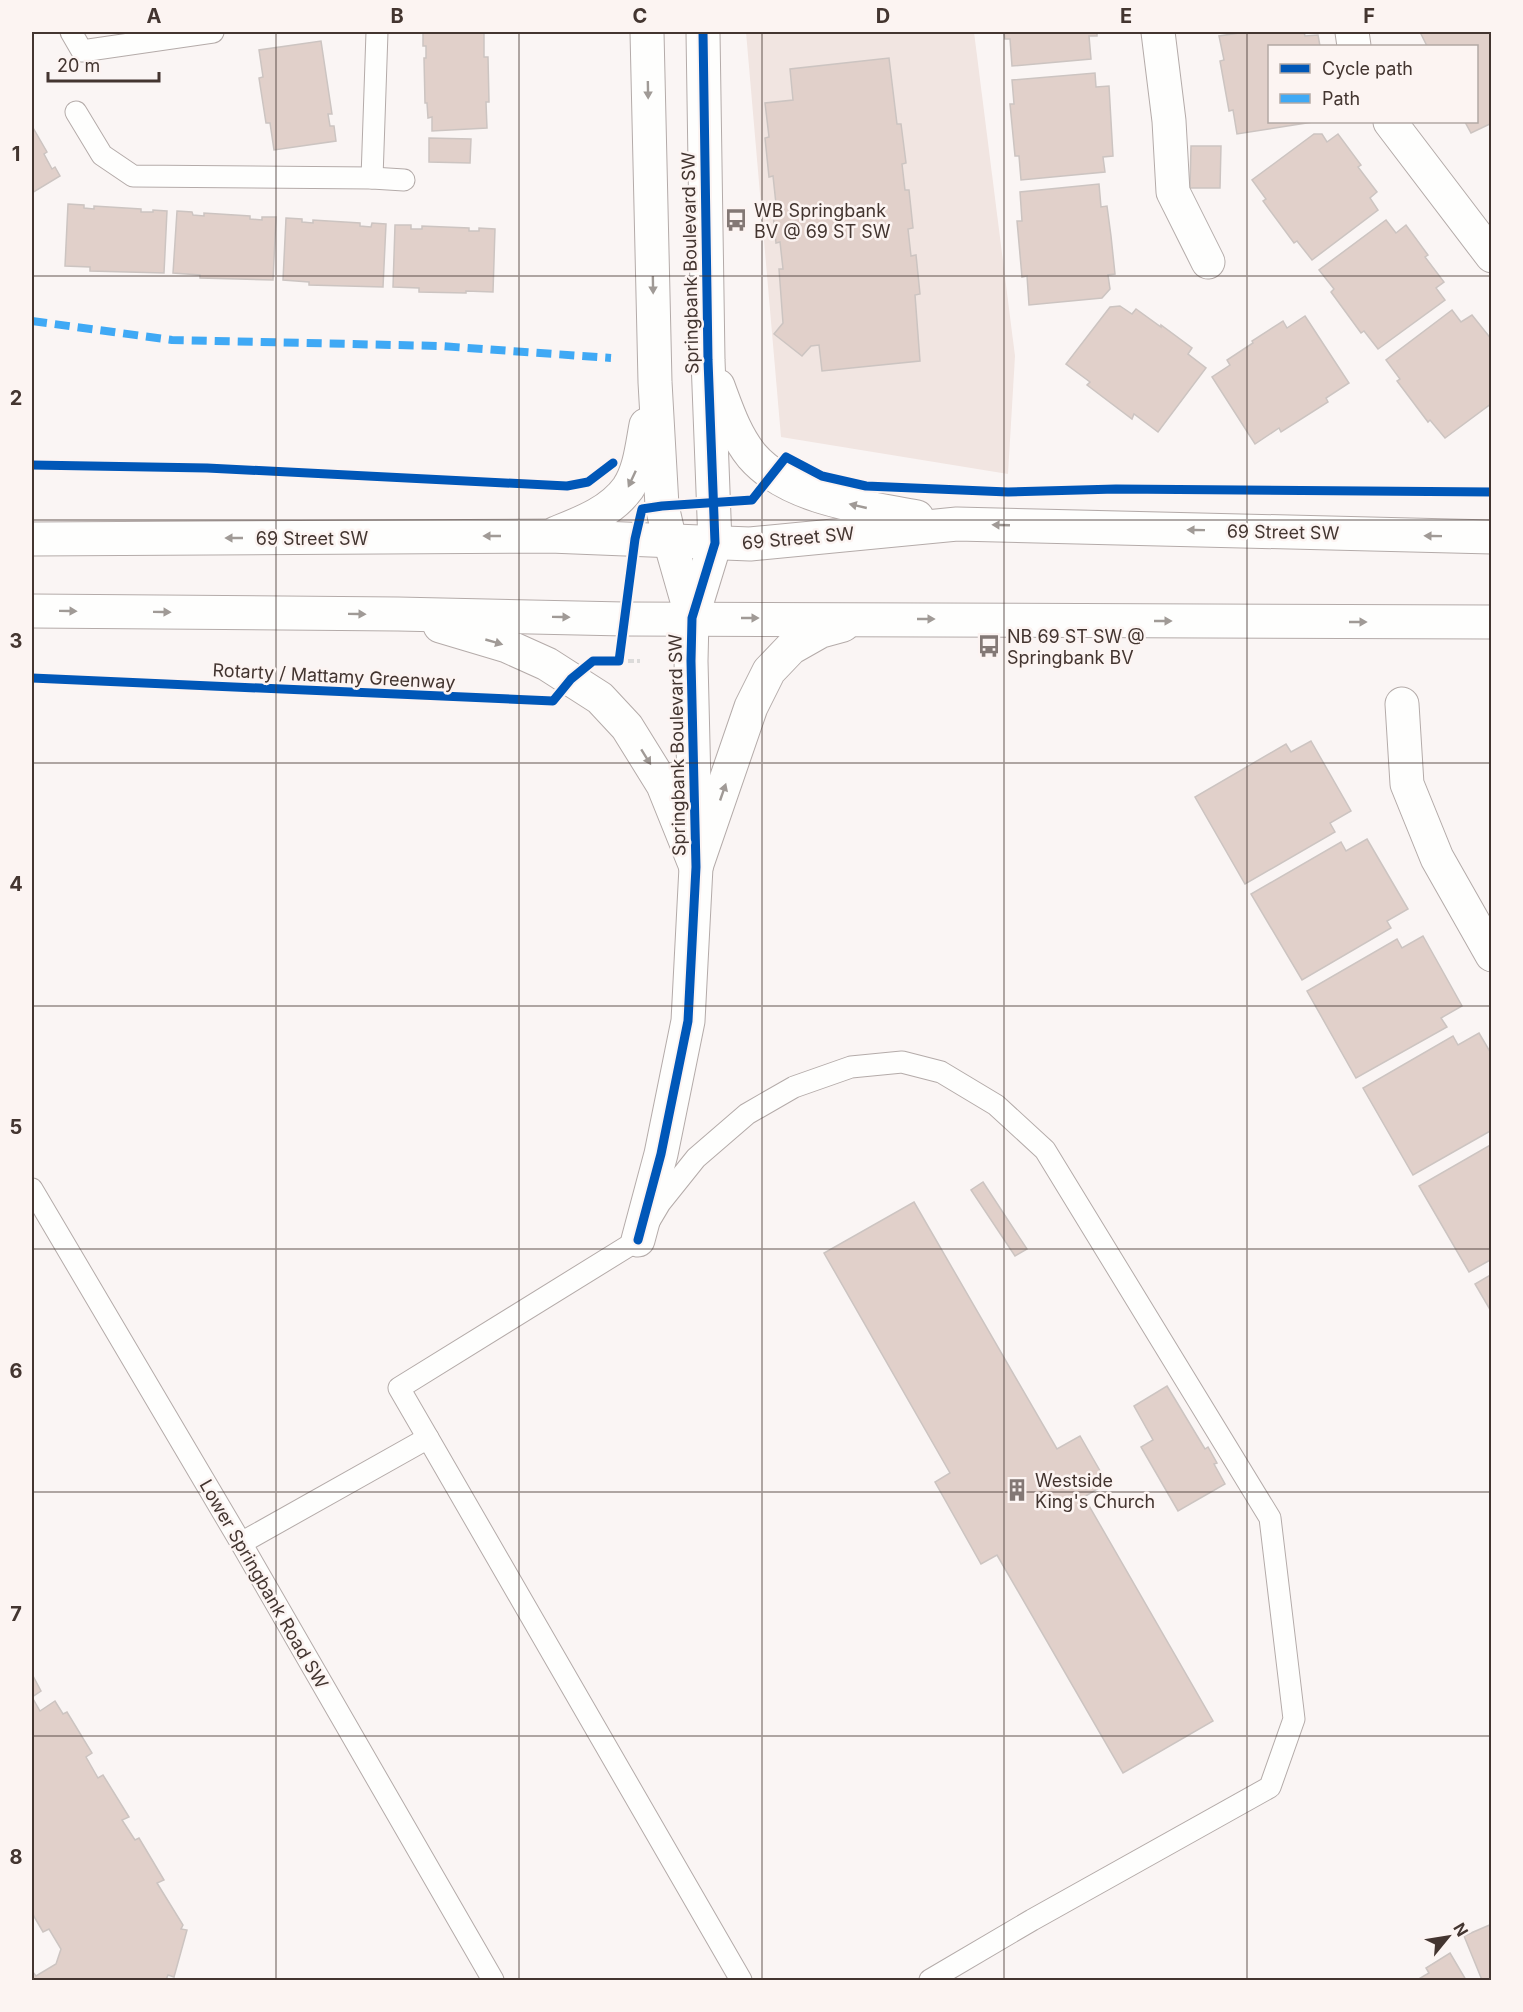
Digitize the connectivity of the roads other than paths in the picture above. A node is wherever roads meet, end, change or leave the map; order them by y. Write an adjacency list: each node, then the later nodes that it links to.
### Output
1 (71, 32): 2 (lane)
2 (213, 32)
3 (377, 32): 9 (lane)
4 (647, 32): 14 (main road, Springbank Boulevard SW, one-way to 14)
5 (703, 32): 13 (main road, Springbank Boulevard SW)
6 (1158, 32): 12 (main road)
7 (76, 112): 9 (lane)
8 (1391, 123): 11 (main road)
9 (372, 178): 10 (lane)
10 (404, 180)
11 (1491, 256)
12 (1208, 262)
13 (708, 360): 15 (main road, one-way to 13); 20 (main road, Springbank Boulevard SW)
14 (655, 382): 16 (main road, one-way to 16); 19 (main road, Springbank Boulevard SW)
15 (957, 524): 17 (main road, 69 Street SW, one-way to 15); 20 (main road, 69 Street SW)
16 (550, 536): 18 (main road, 69 Street SW, one-way to 18); 19 (main road, 69 Street SW)
17 (1491, 537)
18 (32, 539)
19 (670, 541): 20 (main road, 69 Street SW); 23 (main road, Springbank Boulevard SW)
20 (715, 543): 23 (main road, Springbank Boulevard SW)
21 (32, 611): 22 (main road, one-way to 22)
22 (398, 614): 23 (main road, one-way to 23); 27 (main road, one-way to 27)
23 (692, 618): 24 (main road, one-way to 24); 27 (main road, Springbank Boulevard SW)
24 (868, 619): 25 (main road, one-way to 25); 27 (main road, one-way to 24)
25 (1491, 622)
26 (1402, 704): 28 (main road)
27 (696, 867): 31 (main road, Springbank Boulevard SW)
28 (1482, 919): 29 (main road)
29 (1491, 955)
30 (32, 1189): 33 (lane, Lower Springbank Road SW)
31 (638, 1240): 32 (lane); 36 (lane)
32 (428, 1438): 33 (lane); 35 (lane)
33 (241, 1543): 34 (lane, Lower Springbank Road SW)
34 (493, 1980)
35 (741, 1980)
36 (930, 1980)

